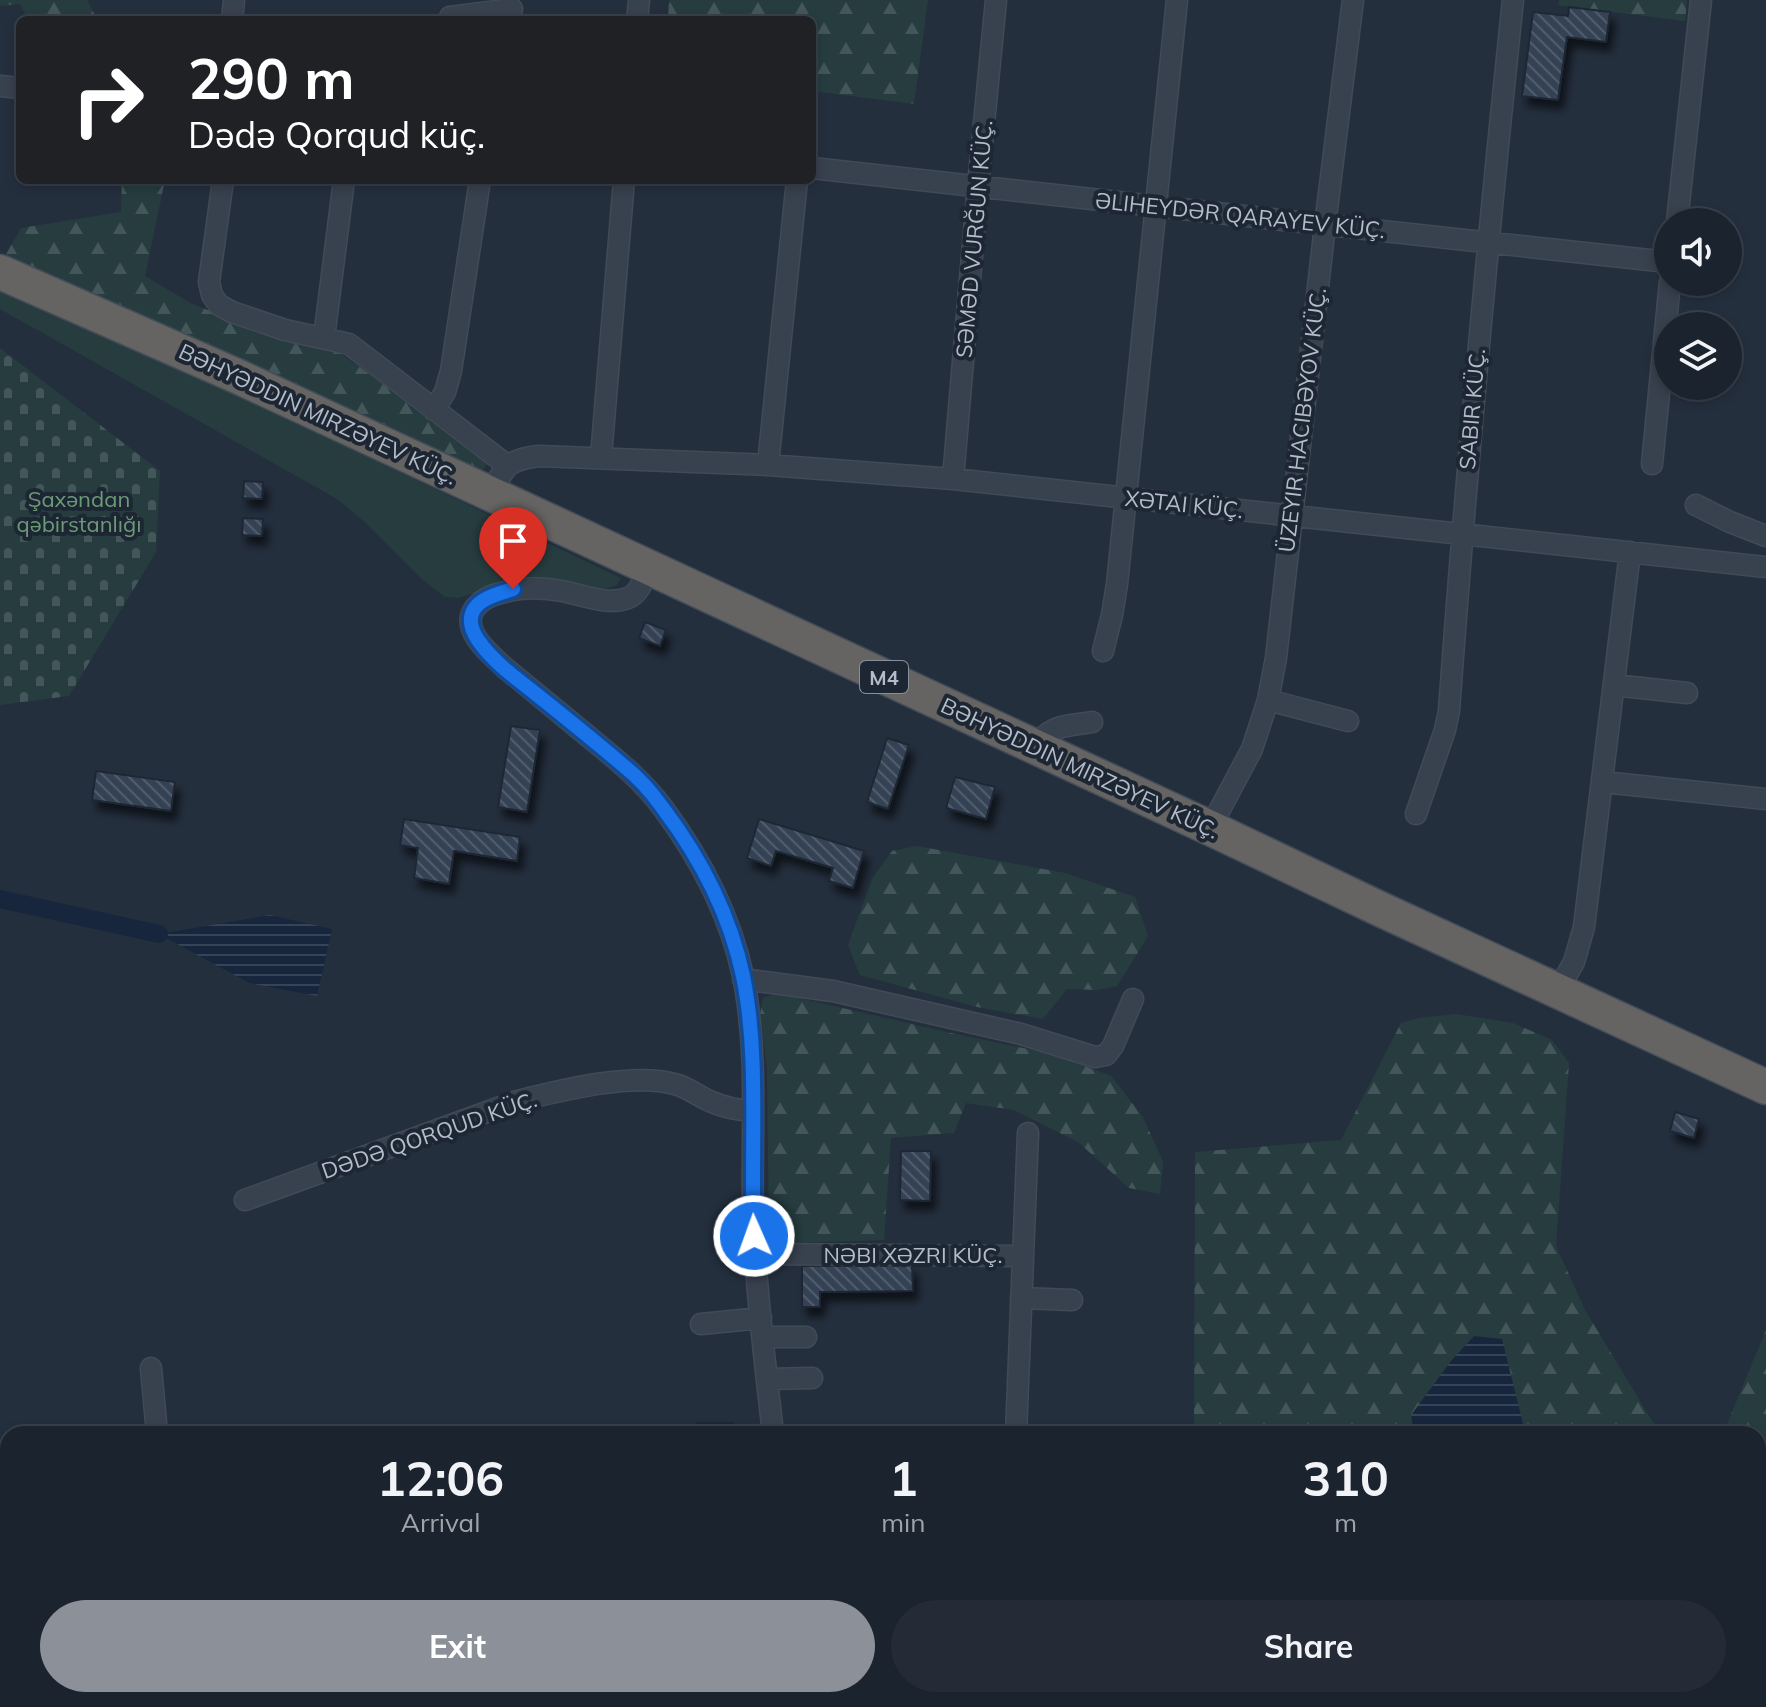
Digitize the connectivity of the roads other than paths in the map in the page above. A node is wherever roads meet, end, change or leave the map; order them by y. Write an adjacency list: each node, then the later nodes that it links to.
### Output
1 (996, 0): 14 (street, SƏMƏD VURĞUN KÜÇ.)
2 (1177, 0): 15 (street)
3 (1353, 0): 17 (street)
4 (1513, 0): 18 (street, SABIR KÜÇ.)
5 (1701, 0): 16 (street)
6 (512, 9): 7 (street)
7 (450, 12)
8 (816, 168): 14 (street, ƏLIHEYDƏR QARAYEV KÜÇ.)
9 (222, 184): 22 (street)
10 (343, 184): 22 (street)
11 (479, 184): 23 (street)
12 (624, 184): 24 (street)
13 (797, 184): 26 (street)
14 (978, 185): 15 (street, ƏLIHEYDƏR QARAYEV KÜÇ.); 27 (street, SƏMƏD VURĞUN KÜÇ.)
15 (1156, 206): 17 (street, ƏLIHEYDƏR QARAYEV KÜÇ.); 29 (street)
16 (1679, 208)
17 (1325, 225): 18 (street, ƏLIHEYDƏR QARAYEV KÜÇ.); 31 (street)
18 (1487, 244): 19 (street, ƏLIHEYDƏR QARAYEV KÜÇ.); 32 (street, SABIR KÜÇ.)
19 (1654, 261)
20 (0, 272): 28 (highway, BƏHYƏDDIN MIRZƏYEV KÜÇ. / M4)
21 (1669, 296): 25 (street)
22 (324, 338): 23 (street)
23 (434, 410): 28 (street)
24 (601, 457): 26 (street, XƏTAI KÜÇ.); 28 (street, XƏTAI KÜÇ.)
25 (1652, 464)
26 (768, 465): 27 (street, XƏTAI KÜÇ.)
27 (953, 479): 29 (street, XƏTAI KÜÇ.)
28 (500, 480): 36 (highway, BƏHYƏDDIN MIRZƏYEV KÜÇ. / M4)
29 (1125, 497): 31 (street, XƏTAI KÜÇ.); 37 (street)
30 (1696, 505): 33 (street)
31 (1291, 515): 32 (street, XƏTAI KÜÇ.); 40 (street)
32 (1461, 534): 34 (street, XƏTAI KÜÇ.); 46 (street, SABIR KÜÇ.)
33 (1766, 536)
34 (1630, 552): 35 (street, XƏTAI KÜÇ.); 38 (street)
35 (1766, 567)
36 (649, 569): 43 (highway, BƏHYƏDDIN MIRZƏYEV KÜÇ. / M4); 48 (street)
37 (1103, 651)
38 (1614, 685): 39 (street); 44 (street)
39 (1687, 693)
40 (1268, 700): 41 (street); 47 (street)
41 (1348, 721)
42 (1092, 722): 43 (street)
43 (1035, 747): 47 (highway, BƏHYƏDDIN MIRZƏYEV KÜÇ. / M4)
44 (1603, 782): 45 (street); 49 (street)
45 (1766, 799)
46 (1416, 814)
47 (1210, 828): 49 (highway, BƏHYƏDDIN MIRZƏYEV KÜÇ. / M4)
48 (743, 979): 50 (street); 52 (street)
49 (1558, 990): 51 (highway, BƏHYƏDDIN MIRZƏYEV KÜÇ. / M4)
50 (1133, 999)
51 (1766, 1087)
52 (753, 1111): 54 (street, DƏDƏ QORQUD KÜÇ.); 55 (street)
53 (1028, 1133): 56 (street, NƏBI XƏZRI KÜÇ.)
54 (245, 1200)
55 (755, 1254): 56 (street, NƏBI XƏZRI KÜÇ.); 60 (street)
56 (1023, 1256): 57 (street, NƏBI XƏZRI KÜÇ.)
57 (1021, 1298): 58 (street); 67 (street, NƏBI XƏZRI KÜÇ.)
58 (1072, 1300)
59 (701, 1324): 60 (street)
60 (762, 1328): 61 (street); 64 (street)
61 (806, 1337)
62 (151, 1368): 65 (street)
63 (812, 1378): 64 (street)
64 (767, 1379): 66 (street)
65 (156, 1426)
66 (772, 1426)
67 (1016, 1426)

